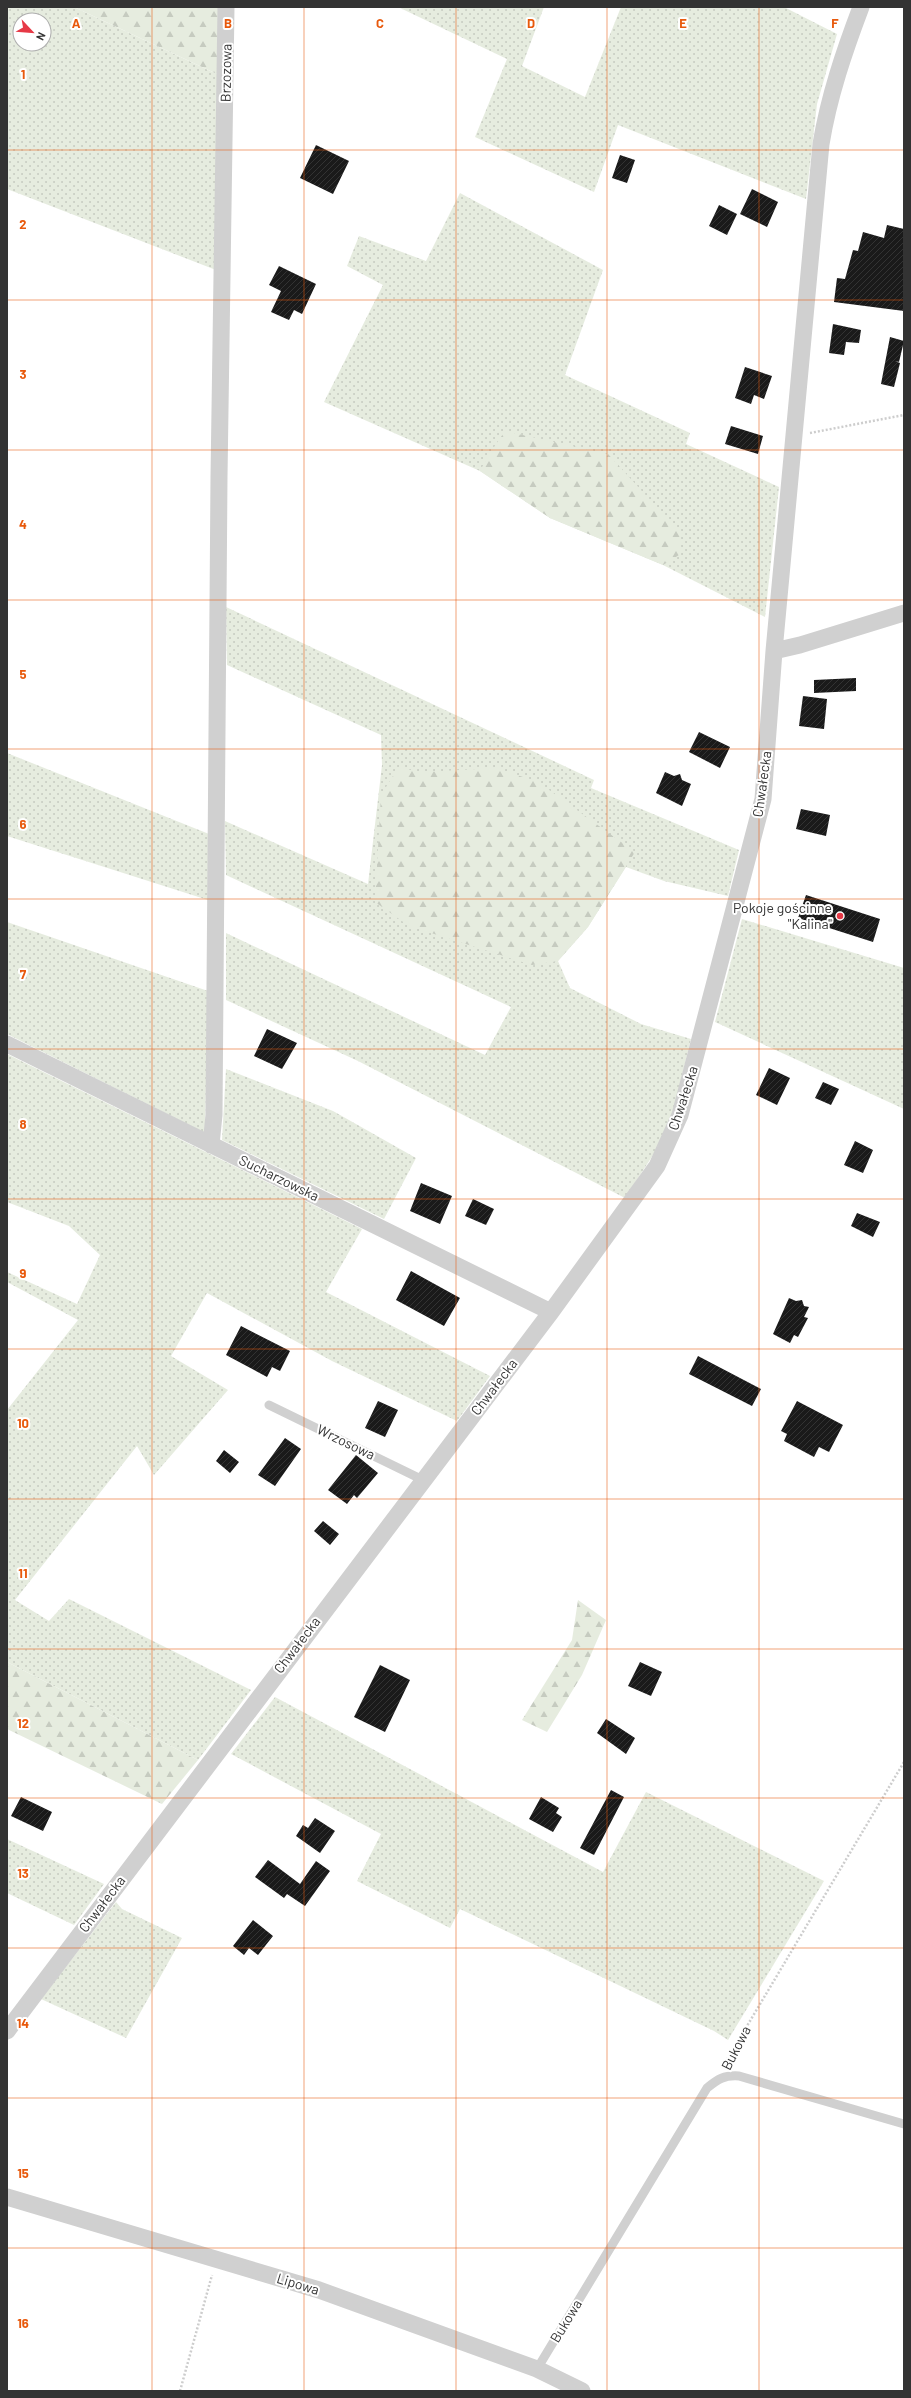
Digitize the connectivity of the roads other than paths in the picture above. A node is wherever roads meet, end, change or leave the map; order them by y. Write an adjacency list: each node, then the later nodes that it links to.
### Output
1 (226, 7): 6 (street, Brzozowa)
2 (861, 7): 4 (street, Chwałecka)
3 (904, 613): 4 (street)
4 (774, 651): 7 (street, Chwałecka)
5 (7, 1044): 6 (street, Sucharzowska)
6 (211, 1145): 7 (street, Sucharzowska)
7 (551, 1312): 9 (street, Chwałecka)
8 (269, 1405): 9 (lane, Wrzosowa)
9 (424, 1480): 10 (street, Chwałecka)
10 (7, 2030)
11 (904, 2124): 13 (lane, Bukowa)
12 (7, 2197): 13 (street, Lipowa)
13 (537, 2369): 14 (street, Lipowa)
14 (582, 2391)

